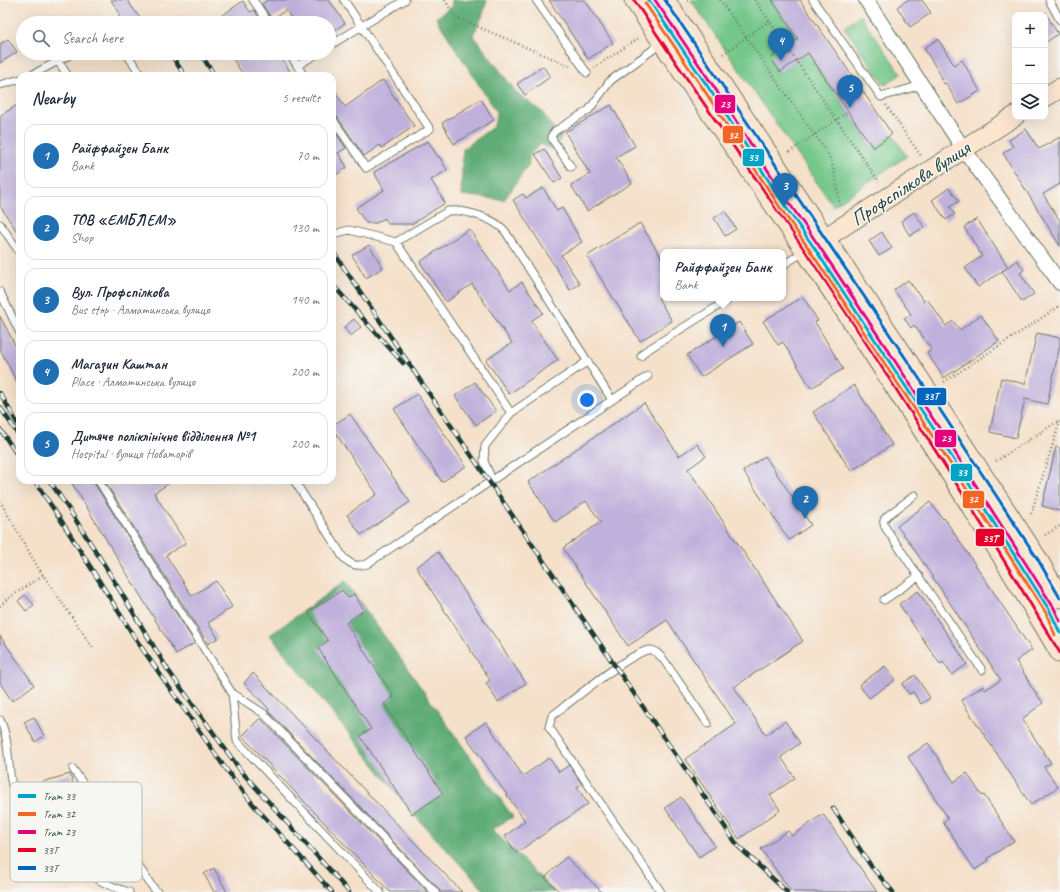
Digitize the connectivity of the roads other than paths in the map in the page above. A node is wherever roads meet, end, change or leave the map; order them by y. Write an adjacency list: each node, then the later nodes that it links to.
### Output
1 (253, 0): 10 (lane)
2 (344, 0): 30 (lane)
3 (405, 0): 12 (lane)
4 (536, 0): 23 (lane)
5 (634, 0): 13 (street)
6 (665, 0): 35 (street)
7 (813, 0): 26 (lane)
8 (866, 0): 26 (street)
9 (1048, 0): 11 (lane)
10 (264, 16)
11 (1060, 20)
12 (336, 42)
13 (662, 43): 32 (lane); 38 (street)
14 (131, 60): 21 (lane)
15 (293, 60): 18 (lane)
16 (307, 60): 18 (lane)
17 (58, 61): 19 (lane); 20 (lane)
18 (297, 66): 22 (lane)
19 (37, 72)
20 (65, 72)
21 (139, 72)
22 (301, 72)
23 (586, 73)
24 (16, 80): 25 (lane)
25 (0, 85)
26 (921, 85): 31 (street)
27 (1060, 88): 28 (street)
28 (1048, 95)
29 (1012, 118): 31 (street, Профспілкова вулиця)
30 (336, 124)
31 (963, 148): 35 (street, Профспілкова вулиця); 40 (street)
32 (571, 167)
33 (0, 224): 37 (lane)
34 (336, 234): 36 (lane)
35 (825, 238): 38 (street, Профспілкова вулиця); 54 (street)
36 (396, 242): 45 (lane); 48 (lane)
37 (16, 247)
38 (805, 251): 39 (lane); 56 (street)
39 (786, 263)
40 (1060, 283)
41 (0, 292): 43 (lane)
42 (726, 301): 44 (lane)
43 (16, 325)
44 (640, 356)
45 (588, 362): 47 (lane); 48 (lane)
46 (648, 376): 47 (lane)
47 (612, 400): 49 (lane)
48 (511, 413): 49 (lane)
49 (492, 480): 51 (lane)
50 (101, 484): 58 (lane)
51 (297, 484)
52 (915, 495): 53 (lane)
53 (919, 576): 55 (lane); 57 (lane)
54 (1060, 598)
55 (884, 600)
56 (1060, 652)
57 (982, 670)
58 (232, 693): 68 (lane); 69 (lane)
59 (0, 720): 62 (lane)
60 (708, 724): 70 (lane)
61 (73, 769): 63 (lane)
62 (12, 782)
63 (82, 782)
64 (142, 872): 67 (lane)
65 (105, 882): 66 (lane)
66 (129, 892)
67 (157, 892)
68 (380, 892)
69 (435, 892)
70 (661, 892)

